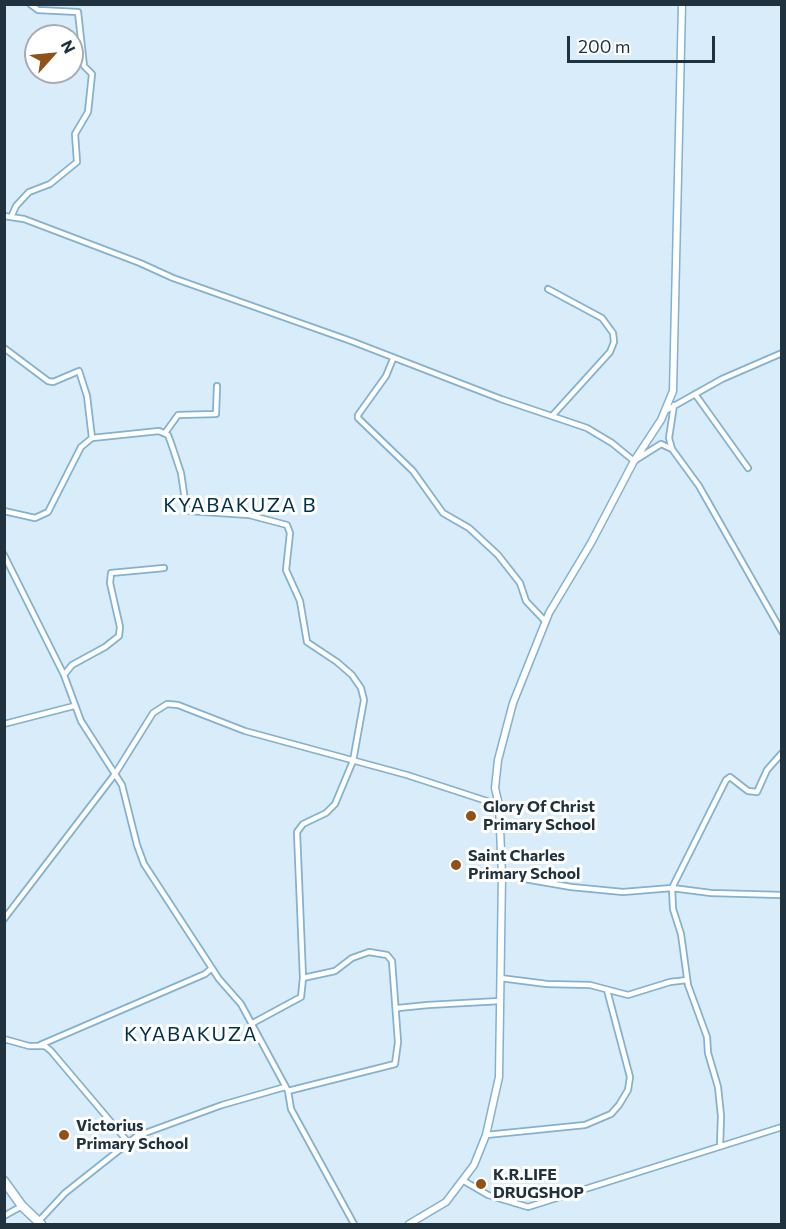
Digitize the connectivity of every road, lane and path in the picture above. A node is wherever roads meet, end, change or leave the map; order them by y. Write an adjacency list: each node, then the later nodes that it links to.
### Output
1 (30, 4): 3 (street)
2 (682, 4): 12 (street)
3 (12, 215): 4 (street); 8 (street)
4 (4, 216)
5 (548, 290): 13 (street)
6 (4, 348): 15 (street)
7 (782, 352): 10 (street)
8 (393, 359): 13 (street); 22 (street)
9 (217, 386): 14 (street)
10 (695, 394): 11 (street); 18 (street)
11 (674, 405): 12 (street); 16 (street)
12 (665, 411): 17 (street)
13 (552, 416): 17 (street)
14 (165, 433): 15 (street); 28 (street)
15 (92, 438): 19 (street)
16 (672, 449): 17 (street); 23 (street)
17 (633, 461): 22 (street)
18 (748, 468)
19 (4, 510)
20 (4, 555): 24 (street)
21 (165, 567): 24 (street)
22 (545, 621): 30 (street)
23 (782, 632)
24 (64, 675): 25 (street)
25 (74, 706): 26 (street); 29 (street)
26 (4, 724)
27 (782, 753): 32 (street)
28 (353, 761): 29 (street); 30 (street); 37 (street)
29 (115, 774): 34 (street); 35 (street)
30 (499, 805): 31 (street)
31 (502, 875): 32 (street); 38 (street)
32 (672, 888): 33 (street); 40 (street)
33 (782, 895)
34 (4, 919)
35 (212, 968): 36 (street); 39 (street)
36 (205, 974): 39 (street); 46 (street)
37 (303, 978): 43 (street); 44 (street)
38 (500, 978): 41 (street); 42 (street)
39 (219, 979): 44 (street)
40 (687, 980): 41 (street); 51 (street)
41 (608, 990): 49 (street)
42 (500, 1001): 43 (street); 49 (street)
43 (396, 1010): 47 (street)
44 (251, 1024): 47 (street)
45 (4, 1039): 46 (street)
46 (40, 1045): 50 (street)
47 (286, 1089): 50 (street); 57 (street)
48 (782, 1127): 51 (street)
49 (486, 1134): 53 (street)
50 (128, 1142): 56 (street)
51 (720, 1146): 53 (street)
52 (4, 1181): 54 (highway)
53 (464, 1181): 58 (street)
54 (22, 1206): 55 (street); 56 (highway)
55 (4, 1216)
56 (40, 1223)
57 (354, 1224)
58 (409, 1224)

